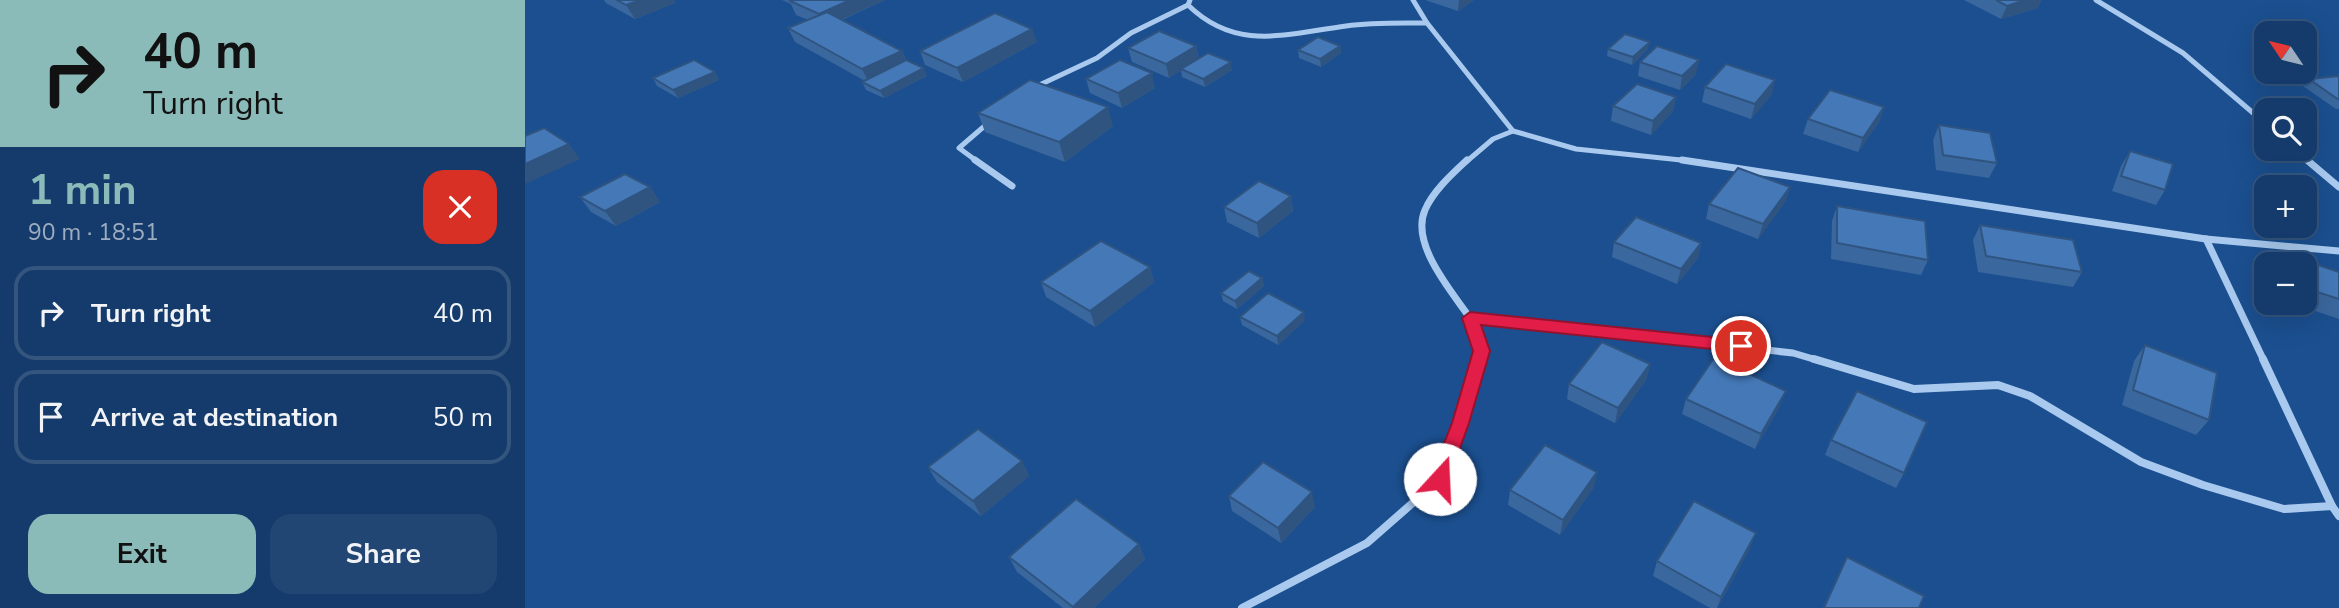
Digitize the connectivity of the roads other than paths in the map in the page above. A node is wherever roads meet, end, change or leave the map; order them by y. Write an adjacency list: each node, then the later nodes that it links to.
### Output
1 (1413, 0): 4 (street)
2 (2096, 0): 6 (street)
3 (1189, 2): 4 (street); 5 (street)
4 (1427, 23): 8 (street)
5 (1021, 94)
6 (2254, 114)
7 (990, 121): 10 (street)
8 (1513, 131): 12 (street); 14 (street)
9 (2308, 161): 11 (street)
10 (1012, 186)
11 (2339, 187)
12 (2206, 239): 13 (street); 15 (street)
13 (2339, 251)
14 (1470, 318): 15 (street); 17 (street)
15 (2332, 506): 16 (street)
16 (2339, 516)
17 (1242, 608)

